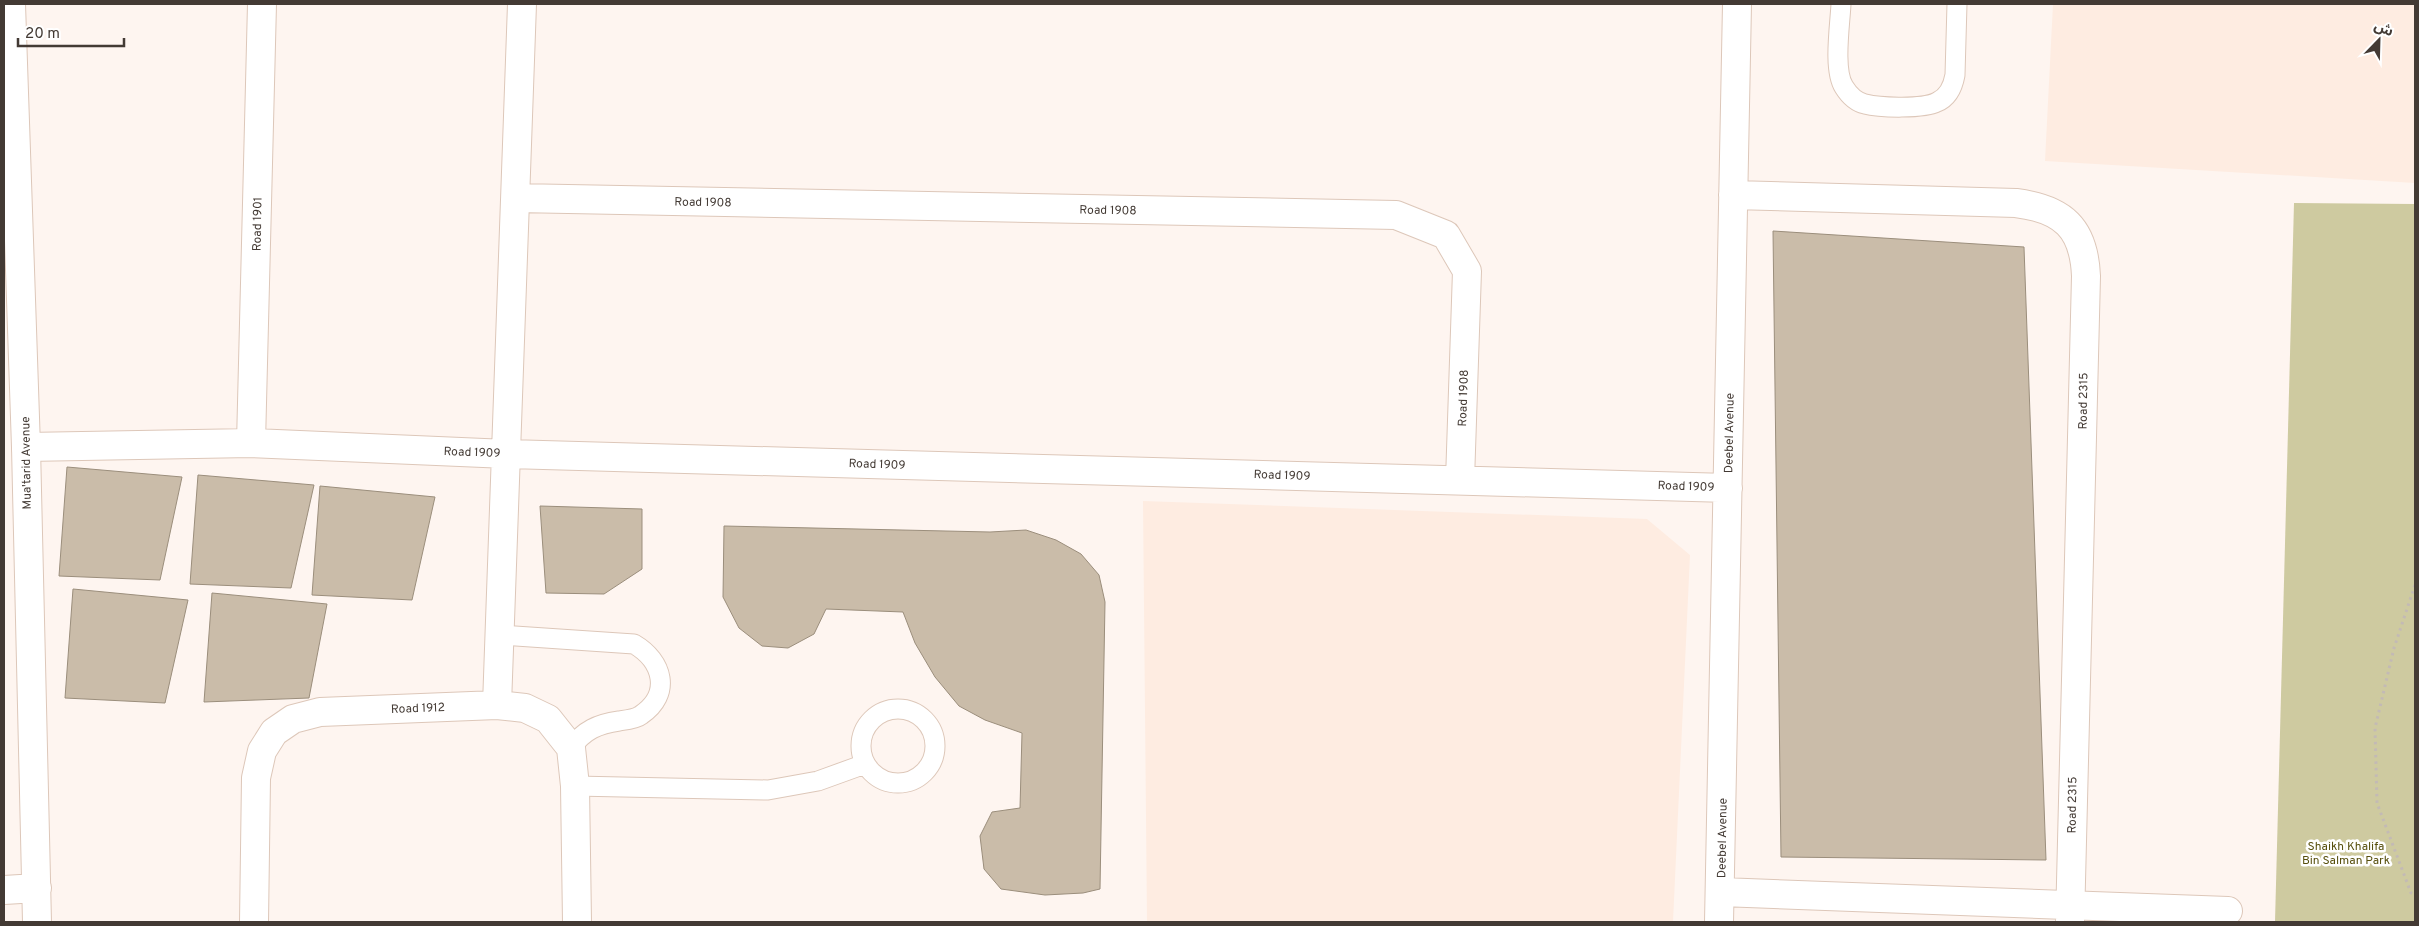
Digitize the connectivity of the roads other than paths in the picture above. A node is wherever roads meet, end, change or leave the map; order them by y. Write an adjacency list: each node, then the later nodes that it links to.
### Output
1 (11, 4): 10 (street, Mua'tarid Avenue)
2 (262, 4): 9 (street, Road 1901)
3 (522, 4): 8 (street)
4 (1737, 4): 7 (street, Deebel Avenue)
5 (1841, 4): 6 (lane)
6 (1957, 4)
7 (1733, 195): 13 (street, Deebel Avenue); 23 (street, Road 2315)
8 (516, 198): 11 (street); 12 (street, Road 1908)
9 (251, 444): 10 (street, Road 1909); 11 (street, Road 1909)
10 (26, 446): 19 (street, Mua'tarid Avenue)
11 (507, 454): 12 (street, Road 1909); 14 (street)
12 (1460, 480): 13 (street, Road 1909)
13 (1728, 488): 21 (street, Deebel Avenue)
14 (500, 635): 15 (street); 16 (lane)
15 (497, 705): 16 (street, Road 1912); 25 (street, Road 1912)
16 (571, 748): 18 (street)
17 (865, 764): 18 (lane)
18 (575, 786): 26 (street)
19 (37, 888): 20 (street); 24 (street, Mua'tarid Avenue)
20 (4, 890)
21 (1721, 892): 23 (street, Deebel Avenue); 27 (street, Deebel Avenue)
22 (2228, 910): 23 (street, Deebel Avenue)
23 (2070, 913)
24 (37, 922)
25 (254, 922)
26 (577, 922)
27 (1719, 922)

